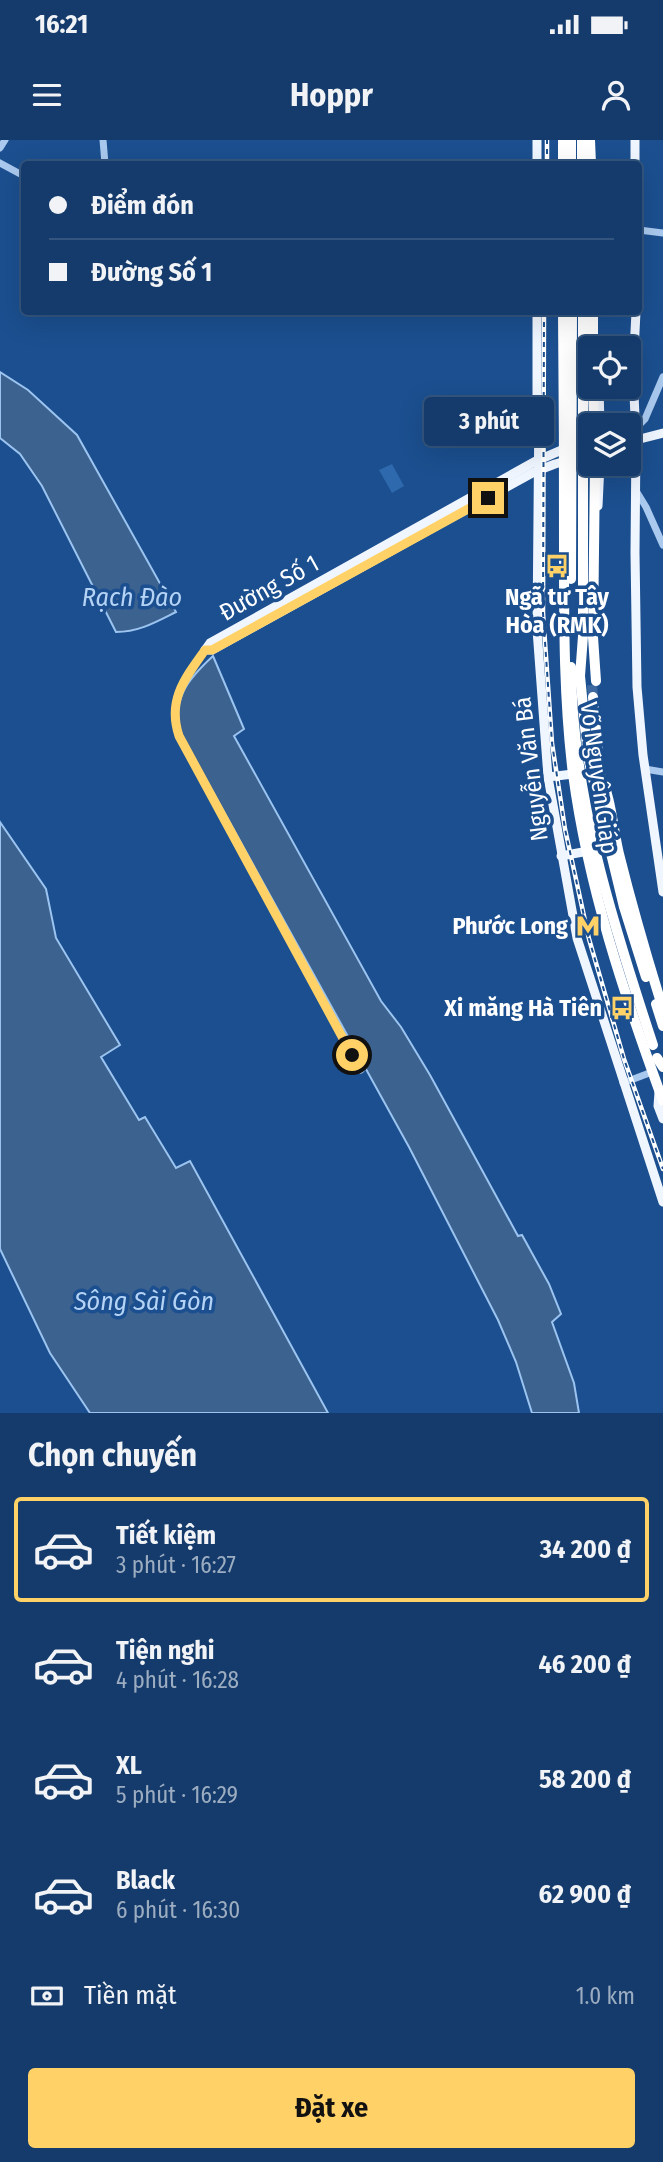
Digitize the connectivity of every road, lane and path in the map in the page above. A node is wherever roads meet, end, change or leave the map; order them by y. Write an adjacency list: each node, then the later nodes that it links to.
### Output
1 (5, 140): 10 (street)
2 (113, 140): 9 (street)
3 (537, 140): 12 (main road)
4 (563, 140): 13 (highway)
5 (571, 140): 14 (highway)
6 (582, 140): 15 (highway)
7 (590, 140): 16 (highway)
8 (635, 140): 17 (main road)
9 (104, 141): 11 (street)
10 (0, 148)
11 (105, 161)
12 (537, 161)
13 (563, 161)
14 (571, 161)
15 (582, 161)
16 (591, 161)
17 (635, 161)
18 (0, 163): 19 (street)
19 (21, 174)
20 (642, 230): 21 (street)
21 (663, 233)
22 (537, 315): 41 (main road, Nguyễn Văn Bá)
23 (564, 315): 38 (highway)
24 (572, 315): 38 (highway)
25 (583, 315): 31 (highway)
26 (593, 315): 28 (highway)
27 (636, 315): 33 (main road)
28 (593, 336)
29 (662, 380): 34 (street)
30 (590, 399): 31 (highway)
31 (585, 408): 32 (highway)
32 (586, 413)
33 (634, 413)
34 (641, 423)
35 (663, 433): 36 (main road)
36 (641, 438)
37 (578, 442): 38 (main road, Đường Số 1)
38 (568, 448): 40 (highway); 41 (main road, Đường Số 1)
39 (578, 457): 40 (main road, Đường Số 1)
40 (568, 460): 41 (main road, Đường Số 1); 56 (highway, Võ Nguyên Giáp); 61 (highway, Võ Nguyên Giáp)
41 (537, 466): 50 (main road, Đường Số 1); 58 (main road, Nguyễn Văn Bá)
42 (587, 476): 49 (highway, Võ Nguyên Giáp)
43 (594, 476): 47 (highway, Võ Nguyên Giáp)
44 (600, 476): 47 (main road, Võ Nguyên Giáp)
45 (634, 476): 46 (main road)
46 (635, 488): 48 (street); 54 (main road)
47 (595, 521): 49 (highway, Võ Nguyên Giáp)
48 (663, 545)
49 (588, 637): 51 (highway); 59 (highway, Võ Nguyên Giáp)
50 (205, 650): 72 (street)
51 (593, 680): 53 (main road, Võ Nguyên Giáp)
52 (593, 697): 53 (highway, Võ Nguyên Giáp)
53 (594, 709): 57 (highway, Võ Nguyên Giáp)
54 (645, 769): 55 (street); 64 (main road)
55 (663, 772)
56 (573, 775): 58 (main road); 60 (highway, Võ Nguyên Giáp)
57 (600, 775): 59 (highway); 66 (highway, Võ Nguyên Giáp)
58 (548, 777): 63 (main road, Nguyễn Văn Bá)
59 (596, 788): 67 (highway, Võ Nguyên Giáp)
60 (579, 811): 61 (highway); 62 (highway, Võ Nguyên Giáp)
61 (588, 821): 62 (highway, Võ Nguyên Giáp)
62 (591, 851): 63 (main road); 65 (highway, Võ Nguyên Giáp); 68 (highway, Võ Nguyên Giáp)
63 (561, 856): 74 (main road, Nguyễn Văn Bá)
64 (663, 892)
65 (637, 998): 68 (highway); 69 (highway, Võ Nguyên Giáp)
66 (663, 1009)
67 (663, 1026)
68 (636, 1030): 73 (highway, Võ Nguyên Giáp)
69 (653, 1045)
70 (657, 1058): 71 (highway)
71 (663, 1067)
72 (361, 1070)
73 (652, 1072): 74 (street); 75 (highway, Võ Nguyên Giáp)
74 (623, 1083): 77 (main road, Nguyễn Văn Bá)
75 (661, 1096): 76 (main road, Võ Nguyên Giáp)
76 (663, 1119)
77 (663, 1202)

